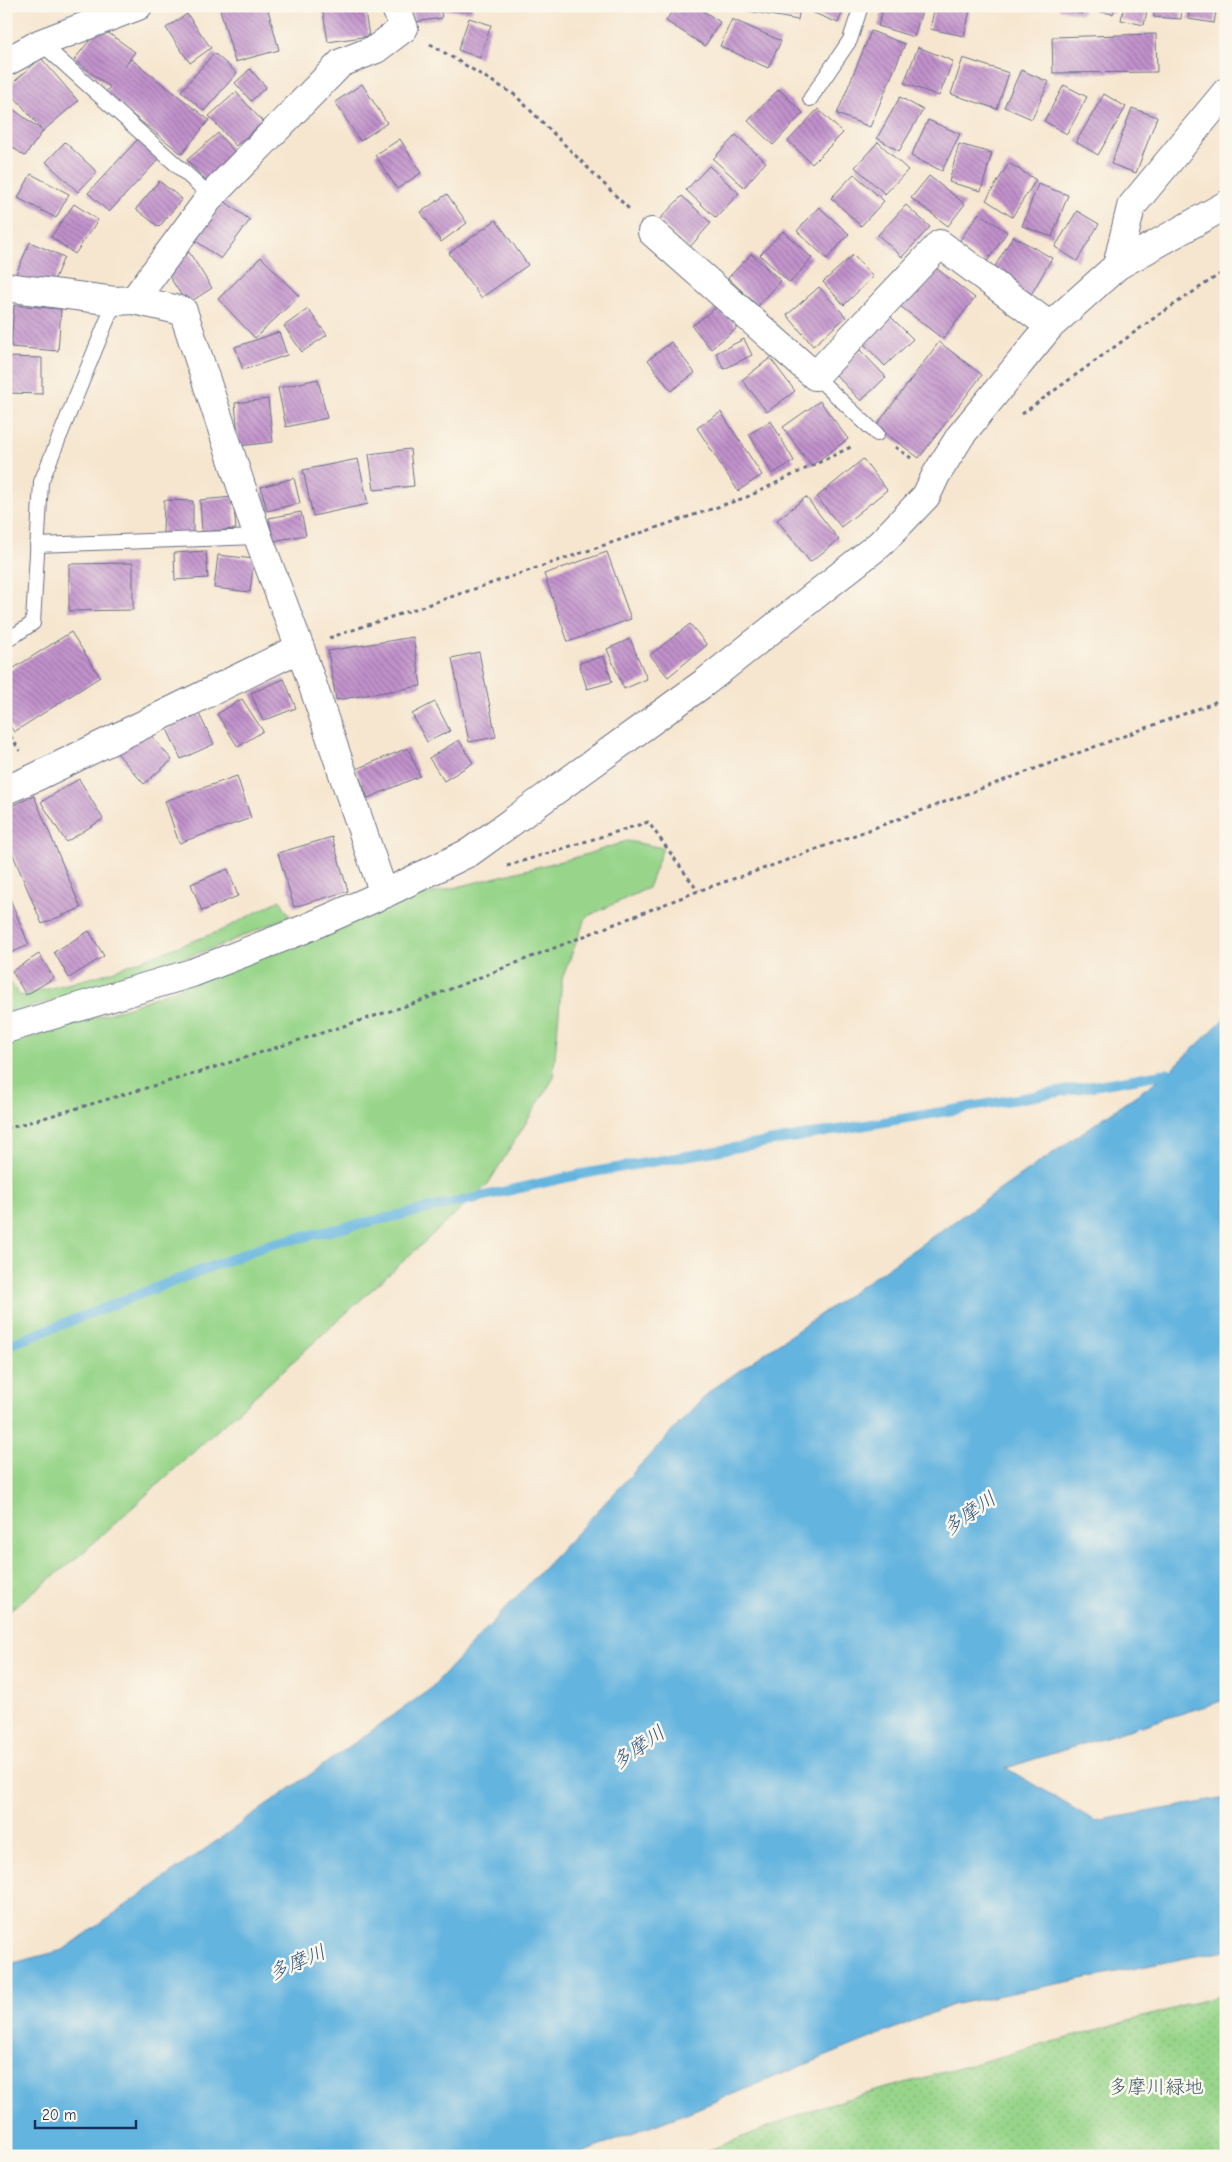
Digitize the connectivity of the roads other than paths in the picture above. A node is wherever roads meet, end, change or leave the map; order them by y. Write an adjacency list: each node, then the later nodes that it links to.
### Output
1 (138, 6): 4 (street)
2 (861, 6): 7 (lane)
3 (400, 17): 8 (street)
4 (41, 43): 5 (street); 8 (lane)
5 (6, 62)
6 (1226, 92): 11 (street)
7 (810, 99)
8 (211, 196): 13 (street)
9 (1226, 205): 11 (street)
10 (652, 232): 15 (street)
11 (1117, 266): 14 (street)
12 (6, 288): 13 (street)
13 (125, 300): 17 (street); 18 (lane)
14 (1050, 326): 15 (street); 22 (street)
15 (815, 376): 16 (lane)
16 (877, 434)
17 (258, 536): 18 (lane); 20 (street)
18 (38, 545): 19 (lane)
19 (6, 641)
20 (300, 648): 21 (street); 22 (street)
21 (6, 790)
22 (384, 894): 23 (street)
23 (6, 1030)

